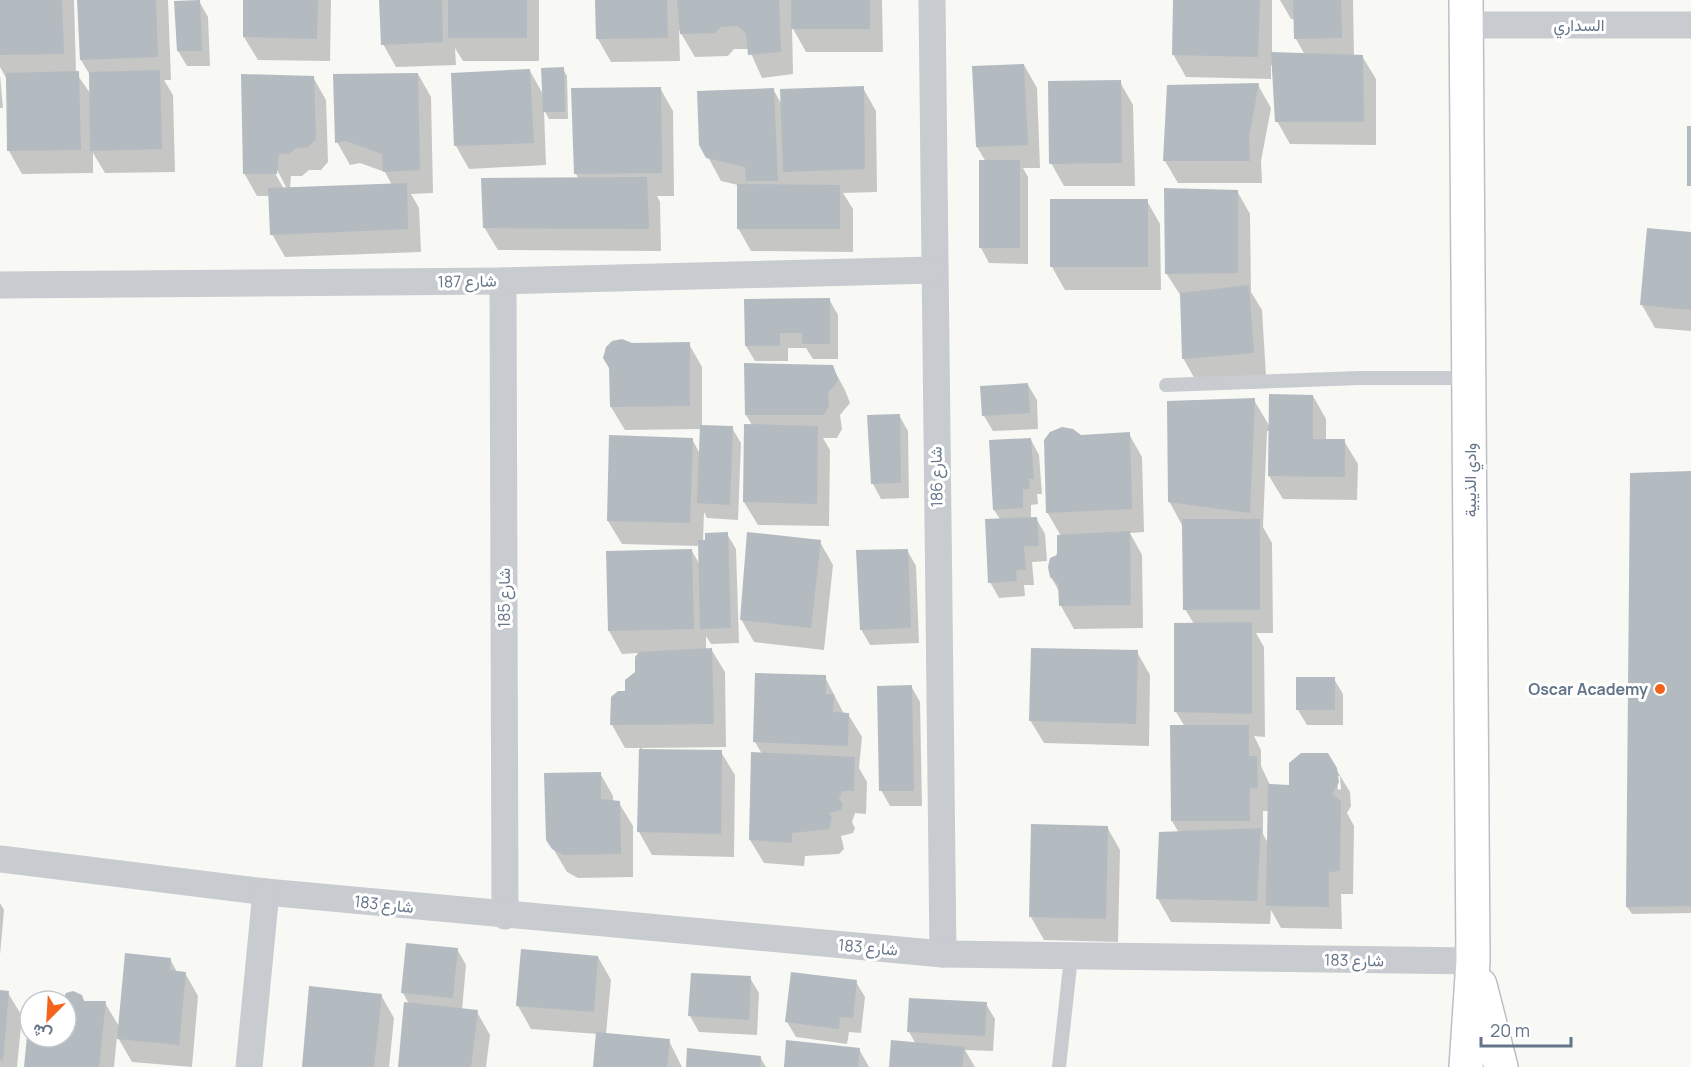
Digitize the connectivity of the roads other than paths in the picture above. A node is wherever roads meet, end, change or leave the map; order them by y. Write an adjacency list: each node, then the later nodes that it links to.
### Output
1 (932, 0): 4 (street, شارع 186)
2 (1466, 12): 3 (street, السداري); 7 (street, وادي الذيبية)
3 (1691, 25)
4 (933, 270): 5 (street, شارع 187); 12 (street, شارع 186)
5 (503, 281): 6 (street, شارع 187); 11 (street, شارع 185)
6 (0, 285)
7 (1469, 378): 8 (lane); 14 (street, وادي الذيبية)
8 (1166, 385)
9 (0, 859): 10 (street, شارع 183)
10 (266, 892): 11 (street, شارع 183); 15 (street)
11 (505, 916): 12 (street, شارع 183)
12 (943, 954): 13 (street, شارع 183)
13 (1071, 957): 14 (street, شارع 183); 16 (lane)
14 (1473, 961): 17 (street, وادي الذيبية); 18 (street, وادي الذيبية)
15 (249, 1067)
16 (1059, 1067)
17 (1466, 1067)
18 (1501, 1067)

